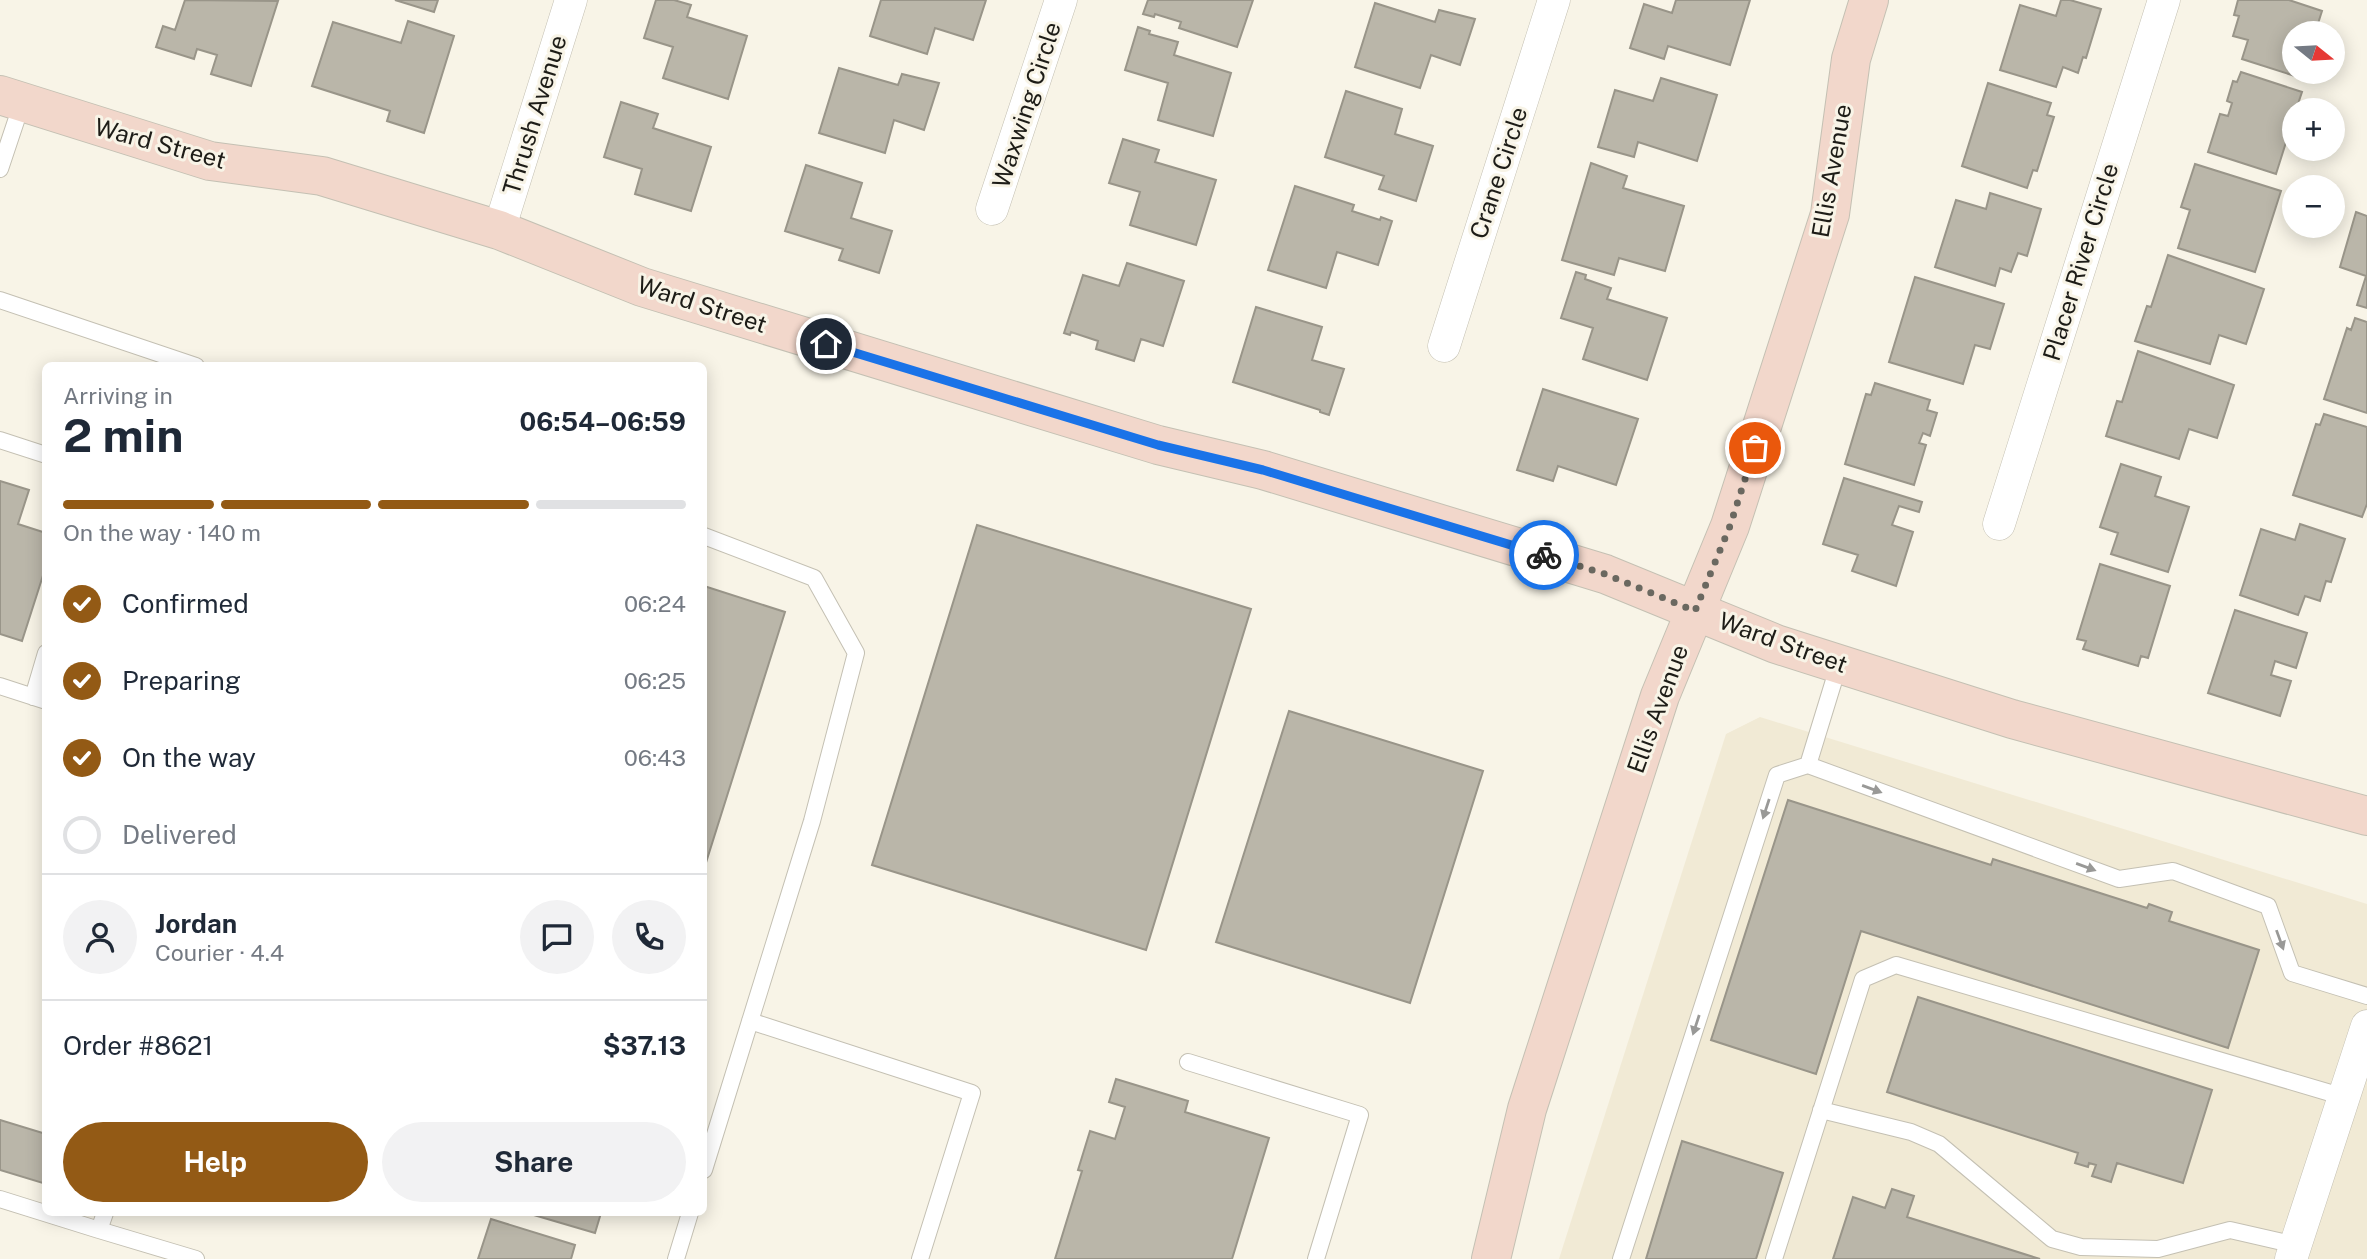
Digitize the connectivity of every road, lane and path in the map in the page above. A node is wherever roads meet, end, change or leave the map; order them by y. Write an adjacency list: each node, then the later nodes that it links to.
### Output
1 (571, 0): 9 (street, Thrush Avenue)
2 (1061, 0): 8 (street, Waxwing Circle)
3 (1554, 0): 11 (street, Crane Circle)
4 (1869, 0): 17 (street, Ellis Avenue)
5 (2164, 0): 15 (street, Placer River Circle)
6 (11, 99): 7 (lane); 9 (street, Ward Street)
7 (0, 169)
8 (992, 209)
9 (499, 230): 17 (street, Ward Street)
10 (0, 300): 12 (lane)
11 (1444, 346)
12 (184, 362)
13 (0, 440): 14 (lane)
14 (42, 454)
15 (1998, 524)
16 (707, 537): 25 (lane)
17 (1695, 611): 18 (street, Ward Street); 42 (street, Ellis Avenue)
18 (1839, 664): 22 (lane); 23 (street, Ward Street)
19 (42, 679): 21 (lane)
20 (0, 686): 21 (lane)
21 (39, 699)
22 (1808, 765): 24 (lane, one-way to 24); 43 (lane, one-way to 43)
23 (2367, 816)
24 (2367, 996)
25 (750, 1021): 30 (lane); 40 (lane)
26 (2367, 1026): 28 (street)
27 (1188, 1062): 41 (lane)
28 (2344, 1097): 29 (lane); 37 (street)
29 (1821, 1110): 37 (lane); 44 (lane)
30 (707, 1160)
31 (0, 1199): 32 (lane)
32 (42, 1212)
33 (54, 1216): 36 (lane)
34 (104, 1216): 36 (lane)
35 (689, 1216): 39 (lane)
36 (99, 1230): 38 (lane)
37 (2293, 1252)
38 (196, 1259)
39 (676, 1259)
40 (920, 1259)
41 (1317, 1259)
42 (1491, 1259)
43 (1621, 1259)
44 (1774, 1259)

